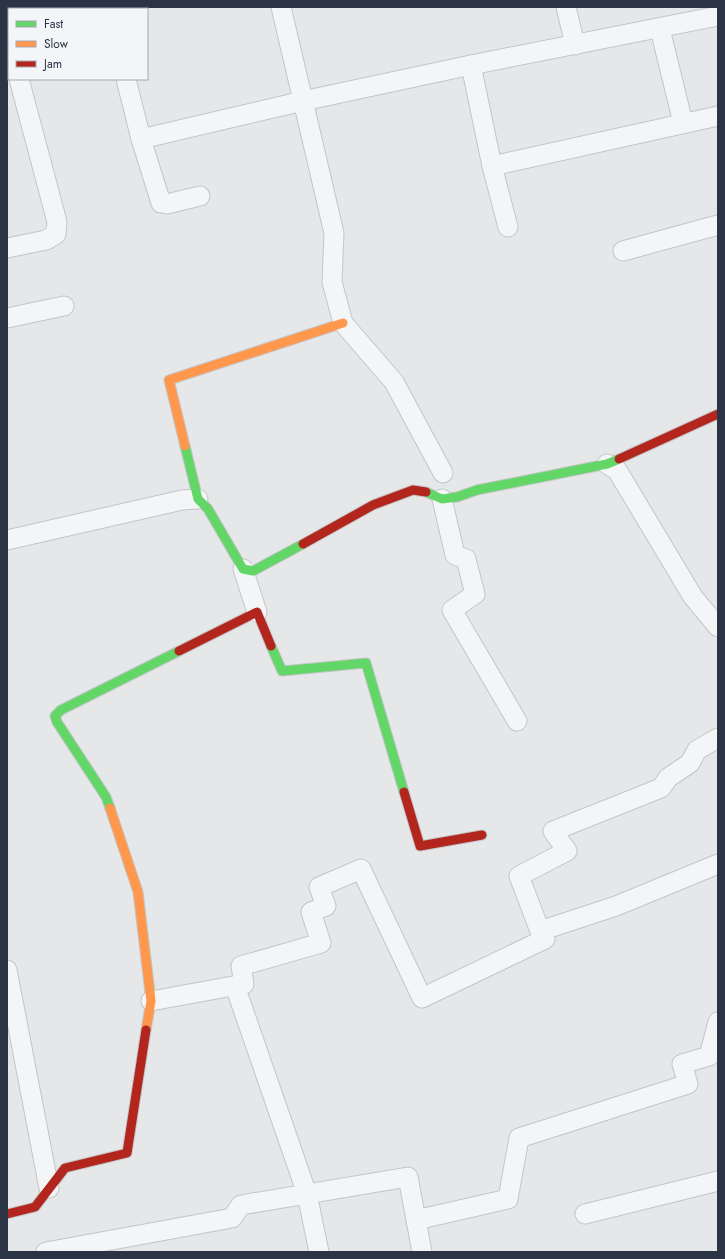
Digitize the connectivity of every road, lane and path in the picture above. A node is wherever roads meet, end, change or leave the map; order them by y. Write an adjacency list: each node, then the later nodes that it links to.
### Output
1 (281, 7): 9 (street)
2 (566, 7): 5 (street)
3 (718, 16): 4 (street)
4 (660, 29): 5 (street); 11 (street)
5 (575, 45): 6 (street)
6 (471, 65): 9 (street); 13 (street)
7 (19, 80): 17 (street)
8 (126, 80): 12 (street)
9 (303, 101): 12 (street); 21 (street)
10 (718, 116): 11 (street)
11 (683, 123): 13 (street)
12 (141, 139): 14 (street)
13 (492, 166): 16 (street)
14 (200, 196)
15 (718, 225): 18 (street)
16 (508, 227)
17 (7, 248)
18 (624, 251)
19 (64, 306): 20 (street)
20 (7, 318)
21 (343, 323): 24 (street); 26 (street)
22 (718, 414): 23 (street)
23 (606, 464): 25 (street); 30 (street)
24 (443, 473)
25 (442, 498): 28 (street); 31 (street)
26 (198, 499): 27 (street); 28 (street)
27 (7, 540)
28 (243, 569): 29 (street)
29 (257, 612): 33 (street); 38 (street)
30 (714, 616)
31 (518, 721)
32 (718, 738): 35 (street)
33 (482, 835)
34 (718, 864): 35 (street)
35 (540, 930): 37 (street)
36 (7, 970): 41 (street)
37 (235, 986): 38 (street); 42 (street)
38 (151, 1001): 41 (street)
39 (718, 1022): 45 (street)
40 (718, 1181): 44 (street)
41 (49, 1188): 43 (street)
42 (307, 1194): 45 (street); 46 (street); 47 (street)
43 (8, 1214)
44 (585, 1214)
45 (416, 1220): 48 (street)
46 (46, 1252)
47 (319, 1252)
48 (422, 1252)

